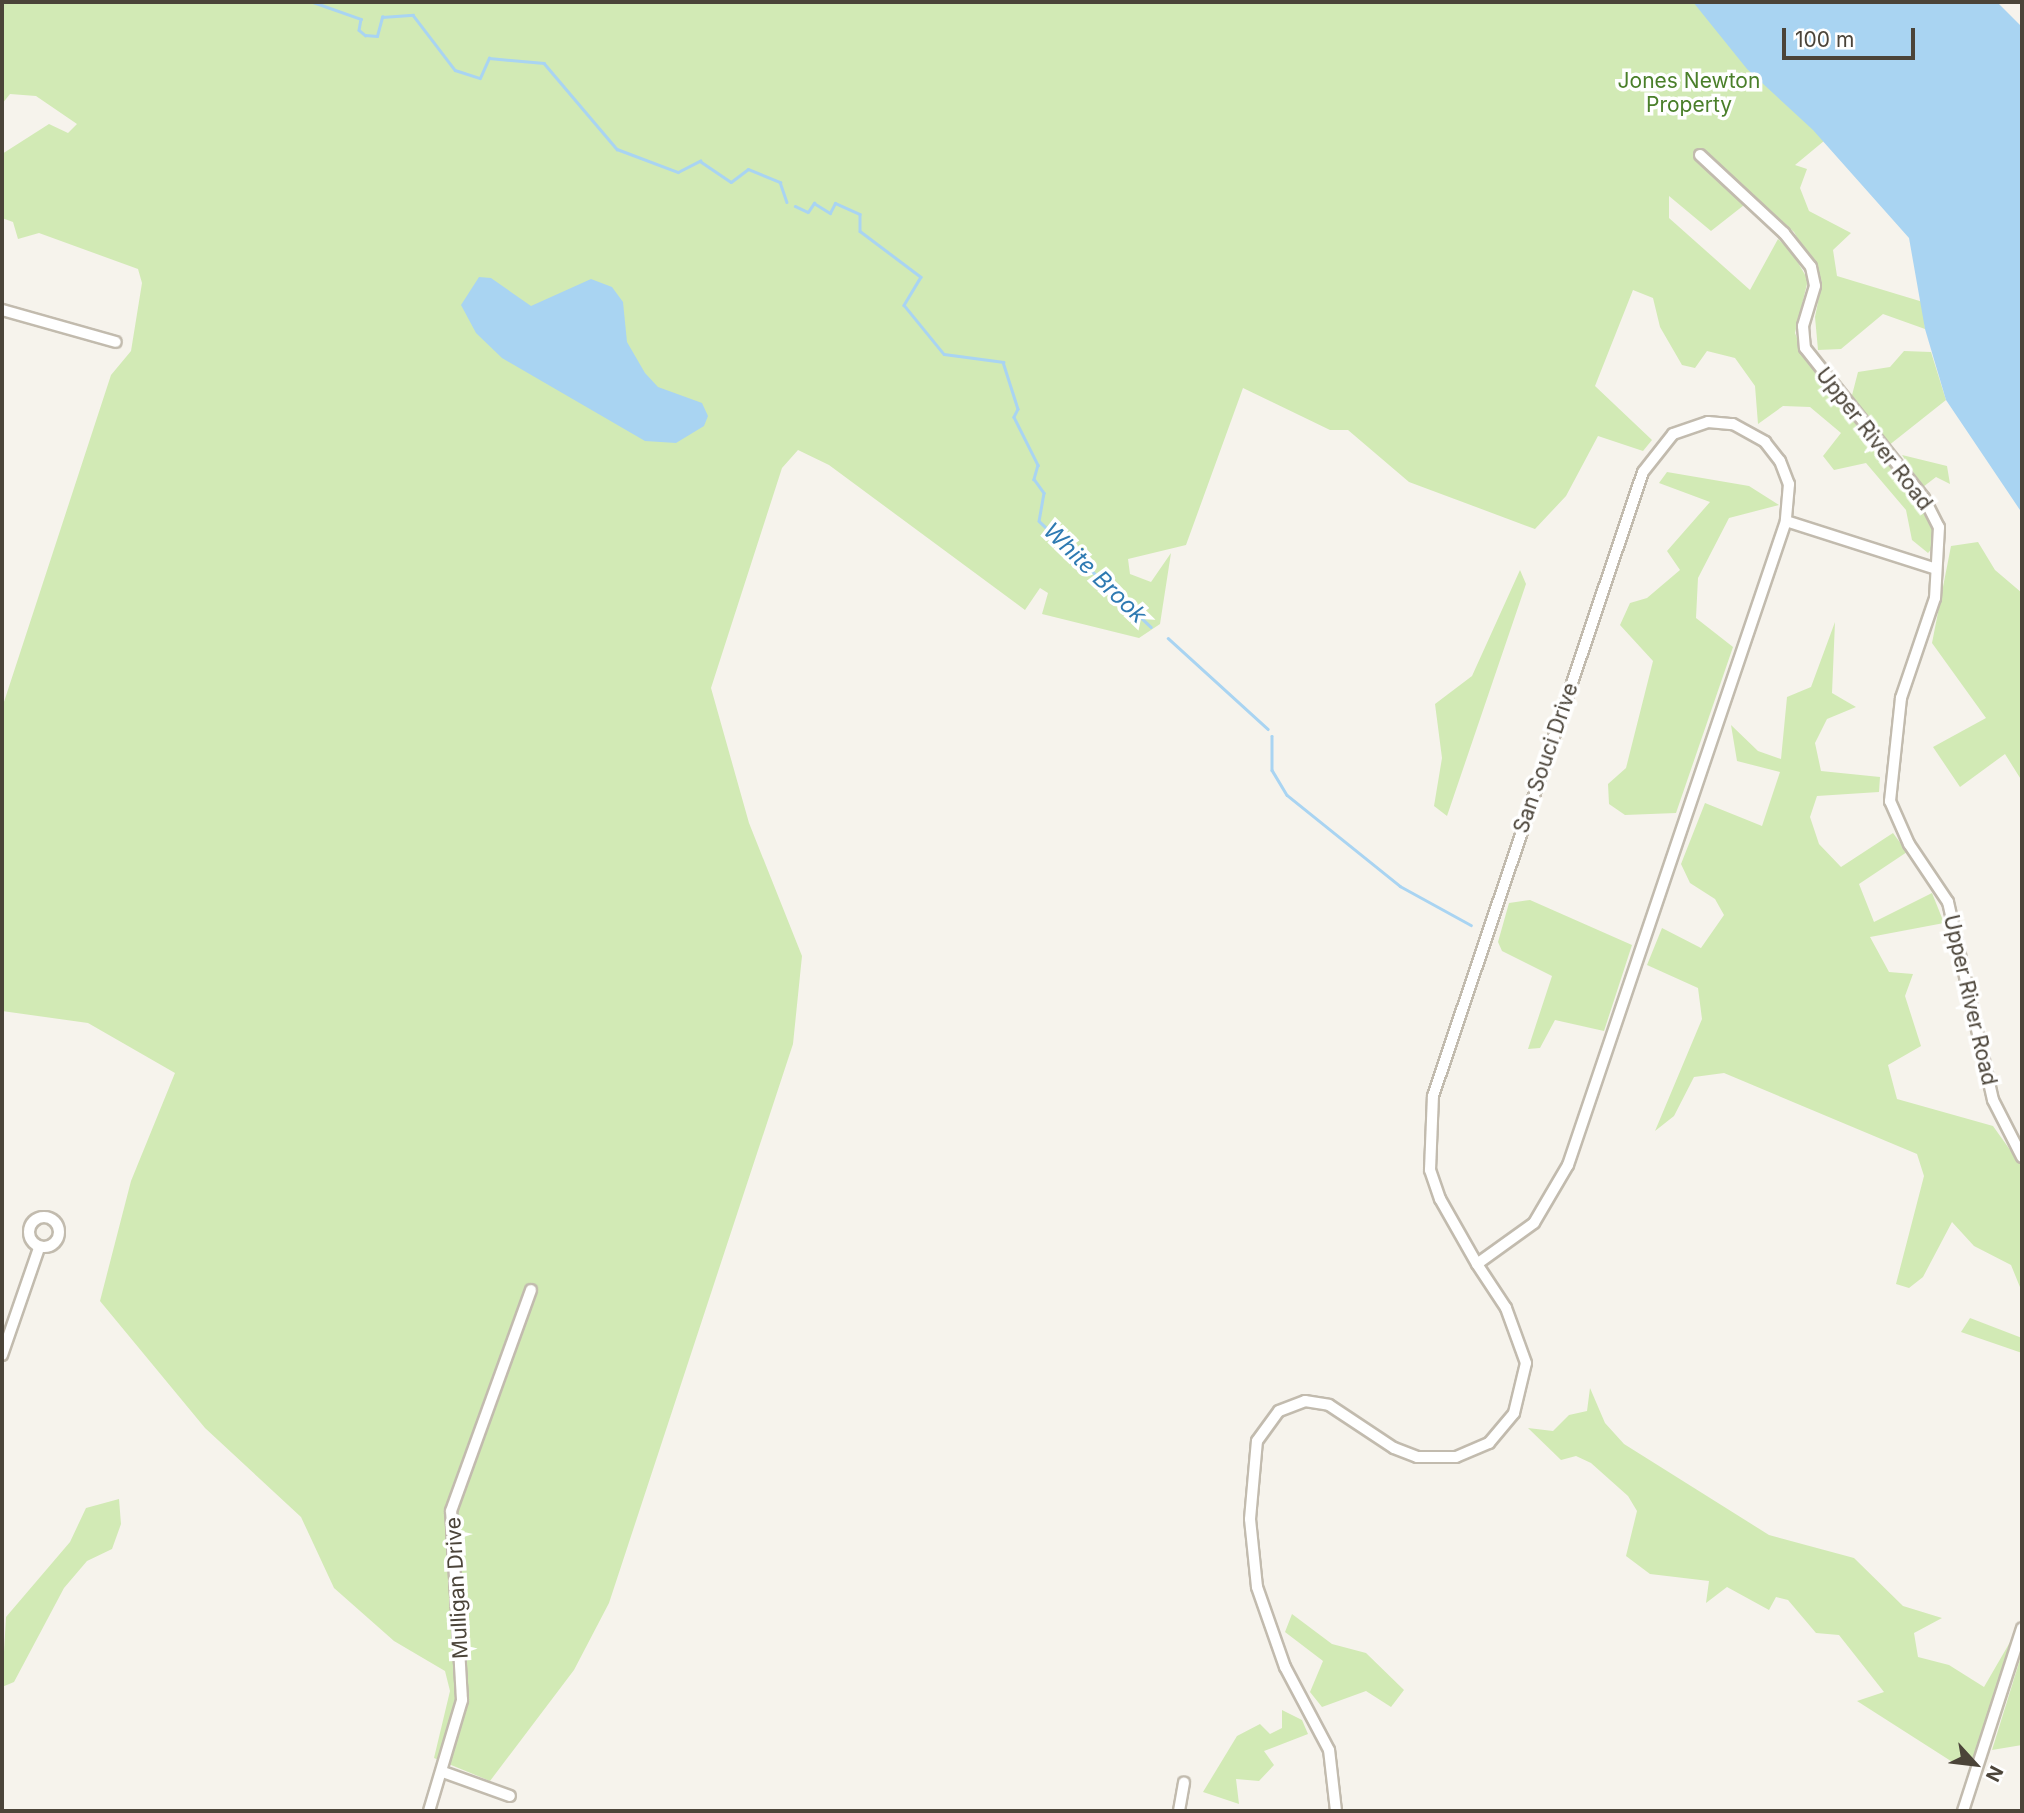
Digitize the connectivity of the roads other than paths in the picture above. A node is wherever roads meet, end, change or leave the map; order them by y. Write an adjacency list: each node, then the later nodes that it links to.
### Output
1 (1700, 155): 5 (street, Upper River Road)
2 (2, 310): 3 (street)
3 (116, 342)
4 (1786, 521): 5 (street); 8 (street, San Souci Drive); 8 (street, San Souci Drive)
5 (1936, 569): 6 (street, Upper River Road)
6 (2022, 1157)
7 (39, 1248): 10 (street)
8 (1477, 1264): 17 (street, San Souci Drive)
9 (531, 1290): 12 (street, Mulligan Drive)
10 (2, 1355)
11 (2022, 1628): 18 (street)
12 (443, 1772): 14 (street); 15 (street, Mulligan Drive)
13 (1185, 1782): 16 (street)
14 (510, 1796)
15 (429, 1811)
16 (1179, 1811)
17 (1336, 1811)
18 (1964, 1811)

